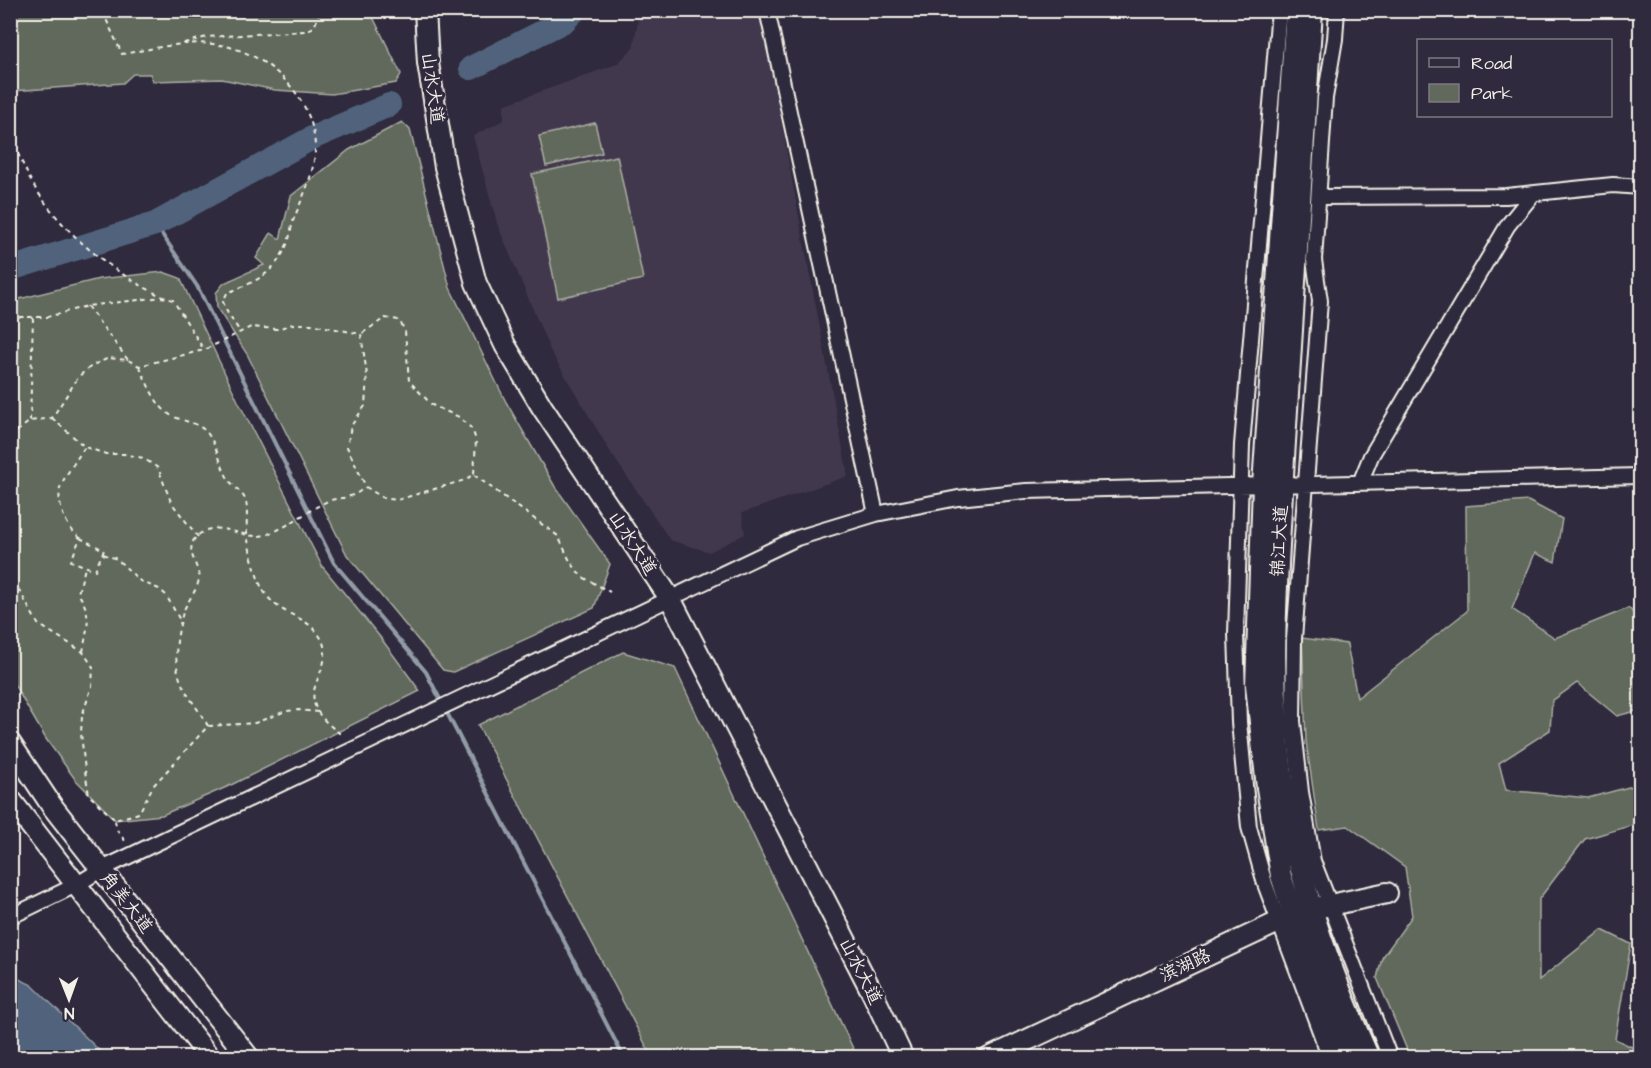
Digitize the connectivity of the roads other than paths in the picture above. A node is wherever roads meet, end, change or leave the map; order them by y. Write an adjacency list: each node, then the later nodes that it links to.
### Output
1 (425, 10): 17 (street, 山水大道)
2 (766, 10): 16 (street)
3 (1279, 10): 15 (street)
4 (1296, 10): 14 (street, 锦江大道)
5 (1312, 10): 13 (street, 锦江大道)
6 (1337, 10): 9 (street)
7 (1641, 187): 8 (street)
8 (1533, 194): 9 (street); 12 (street)
9 (1318, 197): 11 (street)
10 (1641, 476): 12 (street)
11 (1307, 483): 12 (street); 13 (street); 23 (street)
12 (1360, 483)
13 (1282, 484): 14 (street); 23 (street, 锦江大道)
14 (1263, 485): 15 (street); 23 (street, 锦江大道)
15 (1241, 486): 16 (street); 23 (street)
16 (876, 514): 17 (street)
17 (671, 600): 20 (street); 27 (street, 山水大道)
18 (10, 743): 20 (street, 角美大道)
19 (10, 799): 21 (street, 角美大道)
20 (102, 869): 21 (street); 26 (street, 角美大道)
21 (76, 885): 24 (street); 25 (street, 角美大道)
22 (1387, 893): 23 (street, 滨湖路)
23 (1304, 912): 28 (street, 滨湖路); 29 (street); 30 (street, 锦江大道); 31 (street, 锦江大道); 32 (street)
24 (10, 917)
25 (210, 1058)
26 (249, 1058)
27 (903, 1058)
28 (989, 1058)
29 (1330, 1058)
30 (1348, 1058)
31 (1369, 1058)
32 (1390, 1058)

